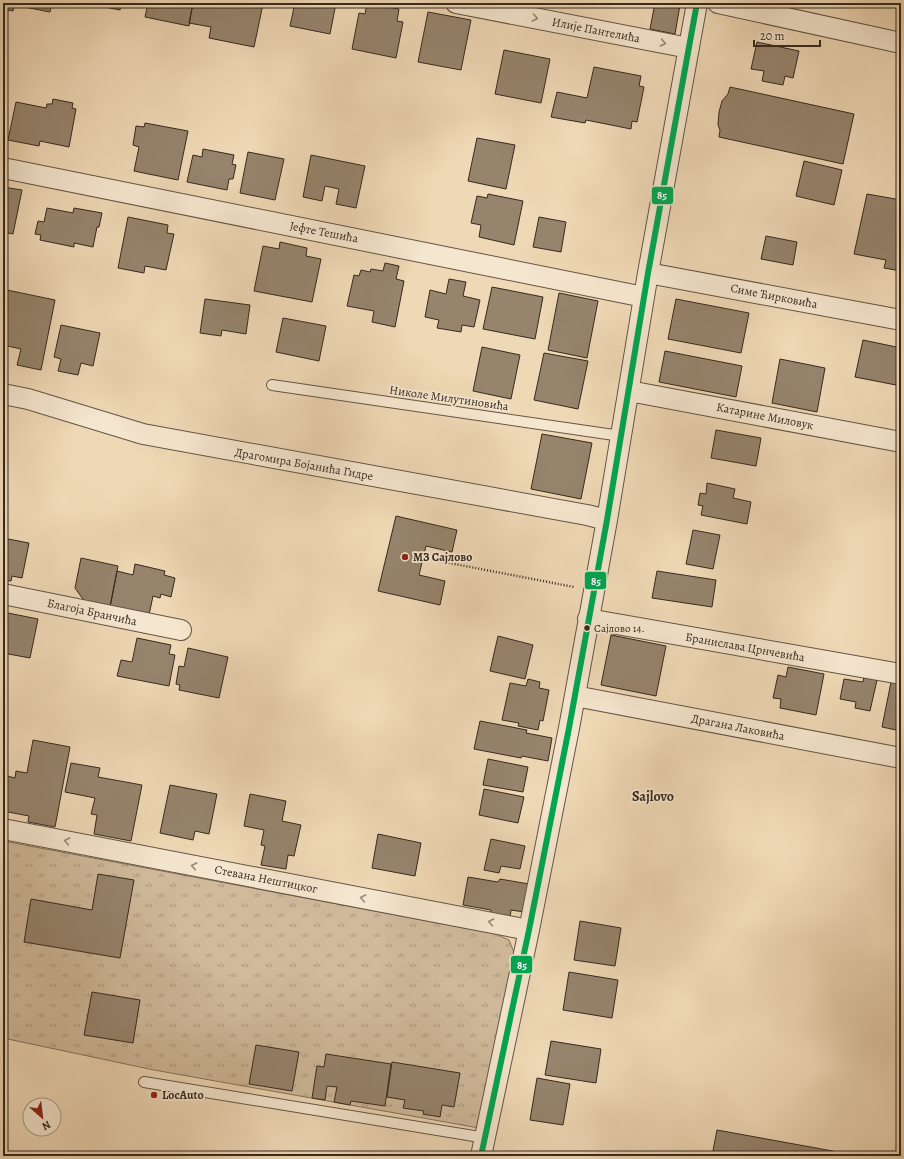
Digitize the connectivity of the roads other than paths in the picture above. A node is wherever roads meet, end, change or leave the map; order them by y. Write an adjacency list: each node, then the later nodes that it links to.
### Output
1 (456, 3): 5 (street, Илије Пантелића, one-way to 5)
2 (697, 3): 5 (street)
3 (718, 3): 4 (street)
4 (901, 43)
5 (689, 48): 7 (street)
6 (3, 168): 8 (street, Јефте Тешића)
7 (648, 273): 8 (street); 9 (street, Симе Ћирковића)
8 (644, 296): 11 (street)
9 (901, 320)
10 (272, 385): 13 (lane, Николе Милутиновића)
11 (629, 391): 13 (street); 14 (street, Катарине Миловук)
12 (3, 394): 15 (street, Драгомира Бојанића Гидре)
13 (621, 436): 15 (street)
14 (901, 442)
15 (607, 520): 17 (street)
16 (3, 594): 18 (street, Благоја Бранчића)
17 (588, 619): 19 (street, Бранислава Црнчевића); 20 (street)
18 (181, 630)
19 (901, 674)
20 (575, 696): 21 (street, Драгана Лаковића); 23 (street)
21 (901, 758)
22 (3, 829): 23 (street, Стевана Нештицког, one-way to 22)
23 (529, 930): 25 (street)
24 (144, 1082): 25 (lane)
25 (483, 1147)

